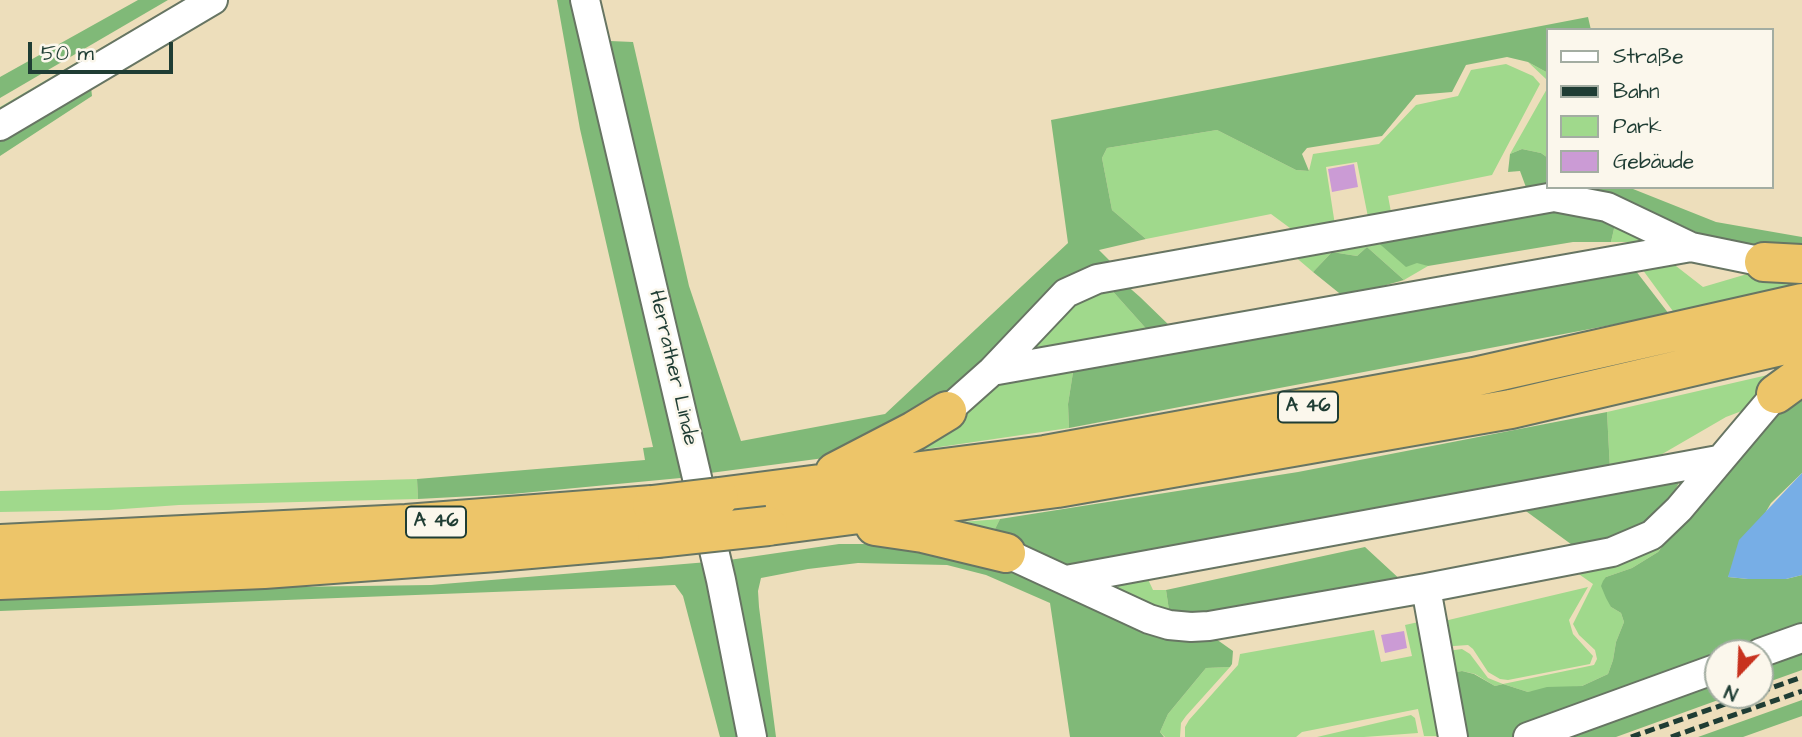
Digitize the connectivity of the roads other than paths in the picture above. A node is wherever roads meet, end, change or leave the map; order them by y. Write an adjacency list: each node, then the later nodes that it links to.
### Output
1 (213, 0): 3 (street)
2 (585, 0): 23 (street, Herrather Linde)
3 (0, 125)
4 (1691, 247): 5 (street); 9 (street); 9 (street)
5 (1764, 262): 6 (highway)
6 (1802, 264)
7 (1802, 303): 13 (highway, A 46)
8 (1802, 341): 13 (highway, A 46)
9 (992, 371): 11 (street)
10 (1789, 384): 12 (street)
11 (947, 411): 13 (highway)
12 (1718, 460): 18 (street); 19 (street)
13 (816, 502): 14 (highway, A 46, bridge); 16 (highway)
14 (654, 521): 15 (highway, A 46); 17 (highway, A 46)
15 (0, 544)
16 (1006, 553): 18 (street)
17 (0, 580)
18 (1066, 580): 19 (street)
19 (1426, 588): 24 (street)
20 (1802, 638): 21 (street)
21 (1774, 648)
22 (1704, 673): 25 (street)
23 (752, 737)
24 (1453, 737)
25 (1528, 737)

